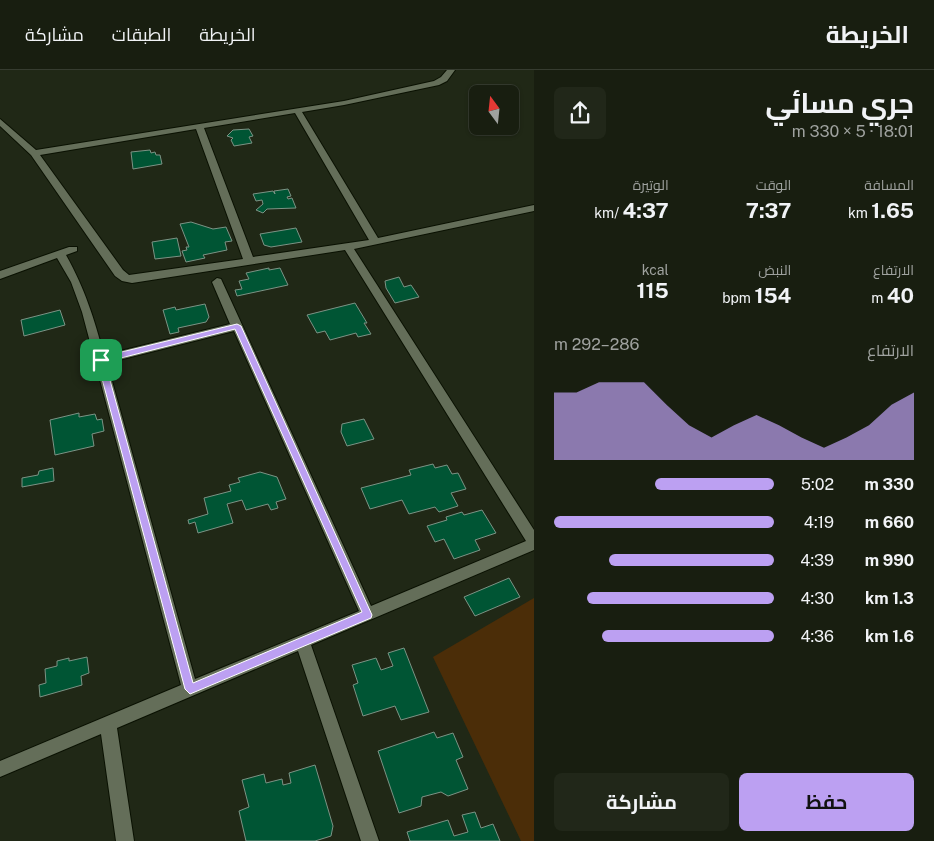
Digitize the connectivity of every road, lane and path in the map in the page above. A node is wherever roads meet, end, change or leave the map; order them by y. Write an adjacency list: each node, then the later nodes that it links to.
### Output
1 (451, 70): 2 (street)
2 (297, 110): 4 (street); 7 (street)
3 (0, 121): 5 (street)
4 (198, 126): 5 (street); 11 (street)
5 (34, 153): 11 (street)
6 (534, 208): 7 (street)
7 (375, 242): 8 (street)
8 (347, 246): 11 (street); 16 (street)
9 (73, 249): 10 (street)
10 (60, 254): 12 (street); 15 (street)
11 (249, 262)
12 (0, 275)
13 (217, 282): 14 (street)
14 (237, 326): 15 (street); 17 (street)
15 (101, 360): 19 (street)
16 (534, 543): 17 (street)
17 (368, 615): 18 (street)
18 (302, 642): 19 (street); 23 (street)
19 (190, 689): 20 (street)
20 (108, 724): 21 (street); 22 (street)
21 (0, 769)
22 (124, 841)
23 (370, 841)

